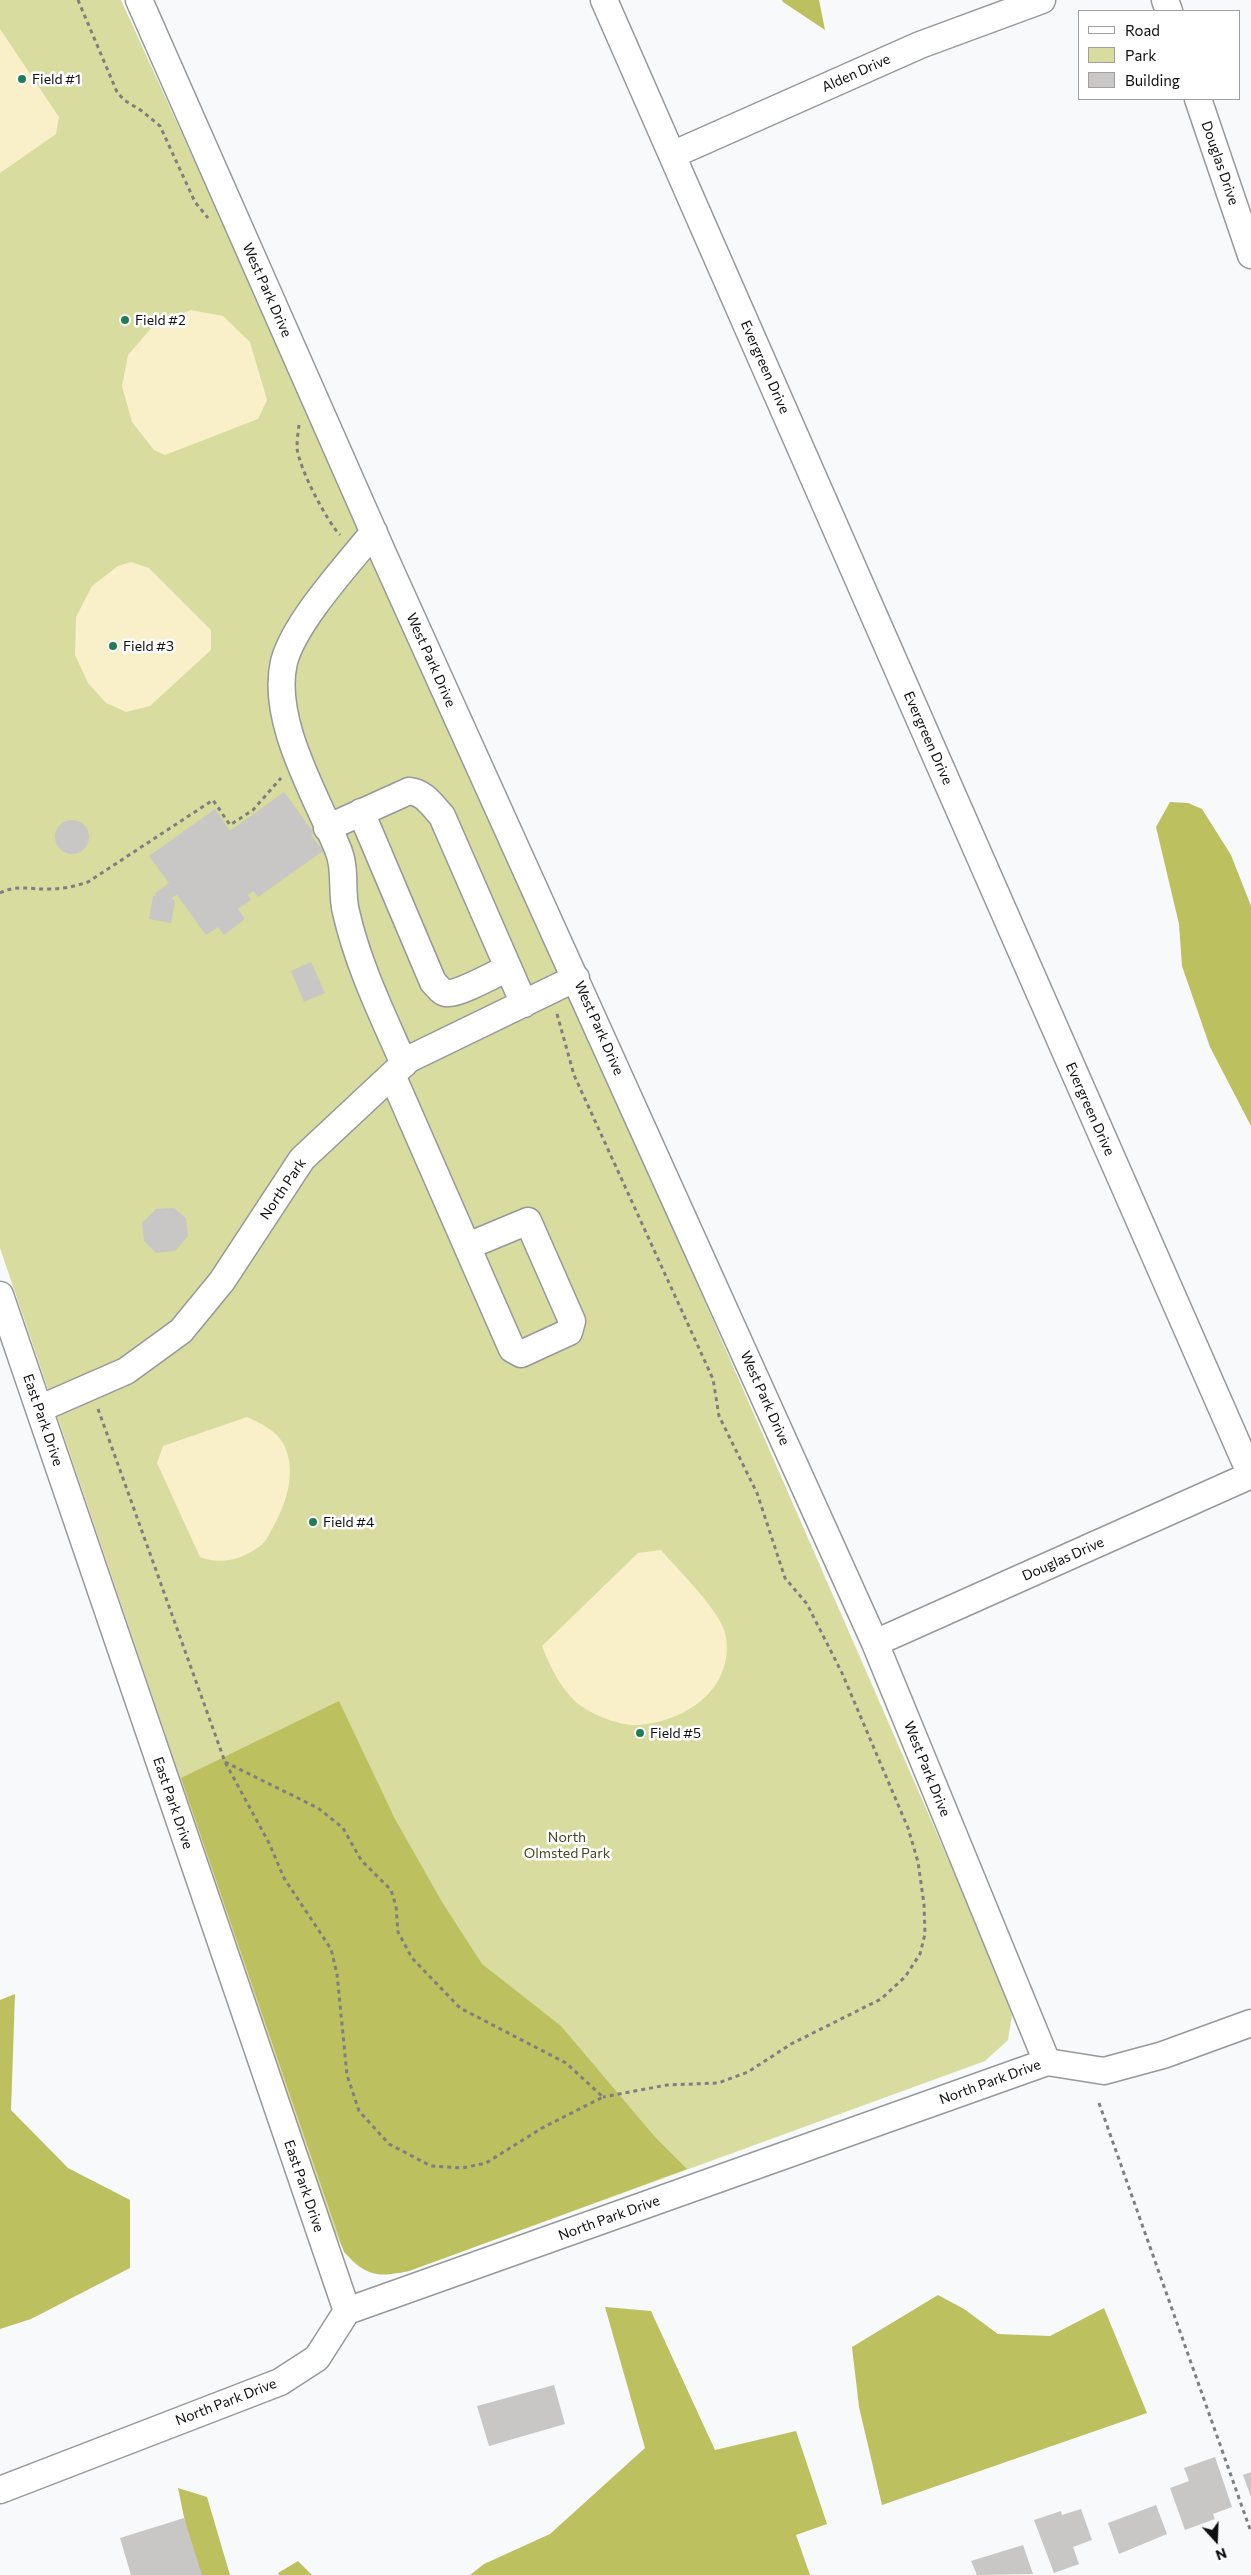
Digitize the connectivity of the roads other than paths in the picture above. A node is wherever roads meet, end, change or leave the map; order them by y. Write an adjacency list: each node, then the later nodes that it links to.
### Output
1 (139, 0): 7 (street, West Park Drive)
2 (604, 0): 5 (street, Evergreen Drive)
3 (1042, 0): 5 (street, Alden Drive)
4 (1198, 100): 6 (street, Douglas Drive)
5 (672, 154): 17 (street, Evergreen Drive)
6 (1251, 255)
7 (374, 532): 9 (street); 11 (street, West Park Drive)
8 (361, 812): 9 (street); 10 (street); 10 (street)
9 (327, 828): 13 (street)
10 (508, 968): 12 (street)
11 (576, 978): 12 (street, North Park); 18 (street, West Park Drive)
12 (524, 1004): 13 (street, North Park)
13 (398, 1069): 14 (street); 16 (street, North Park)
14 (468, 1246): 14 (street)
15 (0, 1295): 16 (street, East Park Drive)
16 (39, 1409): 21 (street, East Park Drive)
17 (1251, 1475): 18 (street, Douglas Drive)
18 (875, 1643): 20 (street, West Park Drive)
19 (1251, 2023): 20 (street, North Park Drive)
20 (1048, 2062): 21 (street, North Park Drive)
21 (346, 2311): 22 (street, North Park Drive)
22 (0, 2490)

